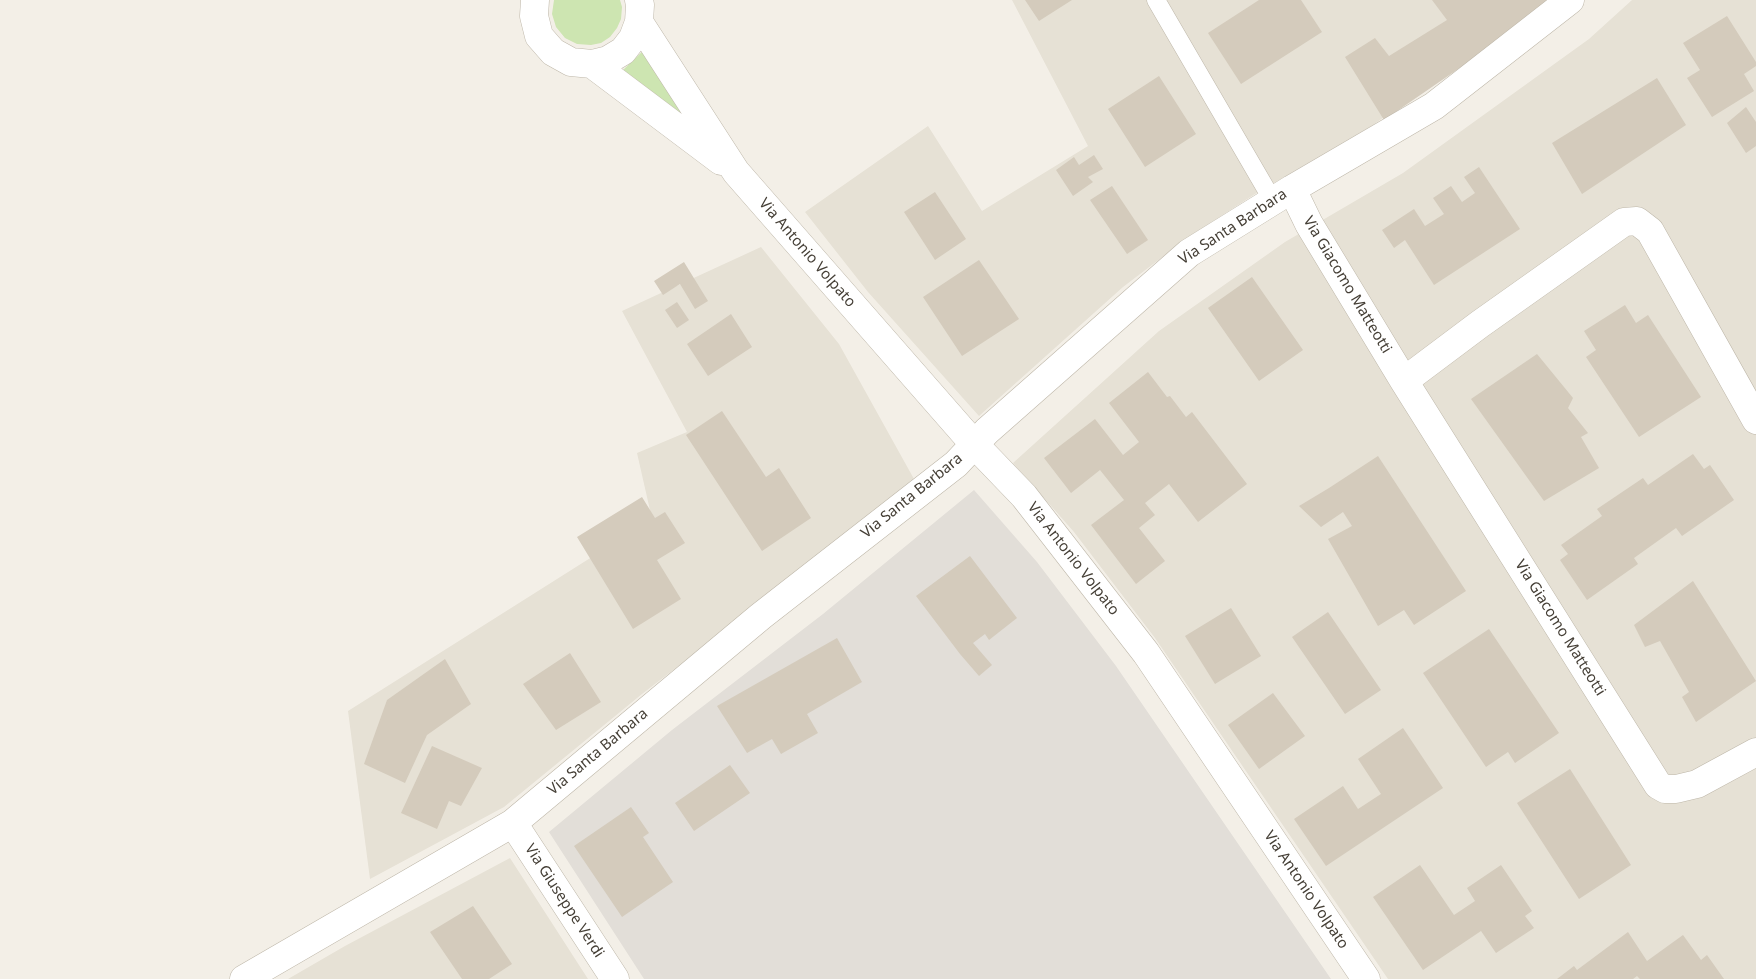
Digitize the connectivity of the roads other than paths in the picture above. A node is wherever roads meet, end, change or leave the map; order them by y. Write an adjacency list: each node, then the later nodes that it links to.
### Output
1 (535, 0): 5 (street)
2 (1156, 0): 7 (lane)
3 (1570, 0): 7 (street, Via Santa Barbara)
4 (639, 11): 5 (street); 6 (street, Via Antonio Volpato)
5 (592, 64): 6 (street, Via Antonio Volpato)
6 (736, 172): 10 (street, Via Antonio Volpato)
7 (1283, 195): 8 (street, Via Giacomo Matteotti); 10 (street, Via Santa Barbara)
8 (1404, 380): 9 (street); 11 (street, Via Giacomo Matteotti)
9 (1756, 420)
10 (974, 444): 12 (street, Via Santa Barbara); 15 (street, Via Antonio Volpato)
11 (1756, 752)
12 (513, 823): 13 (street, Via Santa Barbara); 14 (street, Via Giuseppe Verdi)
13 (244, 979)
14 (615, 979)
15 (1366, 979)

